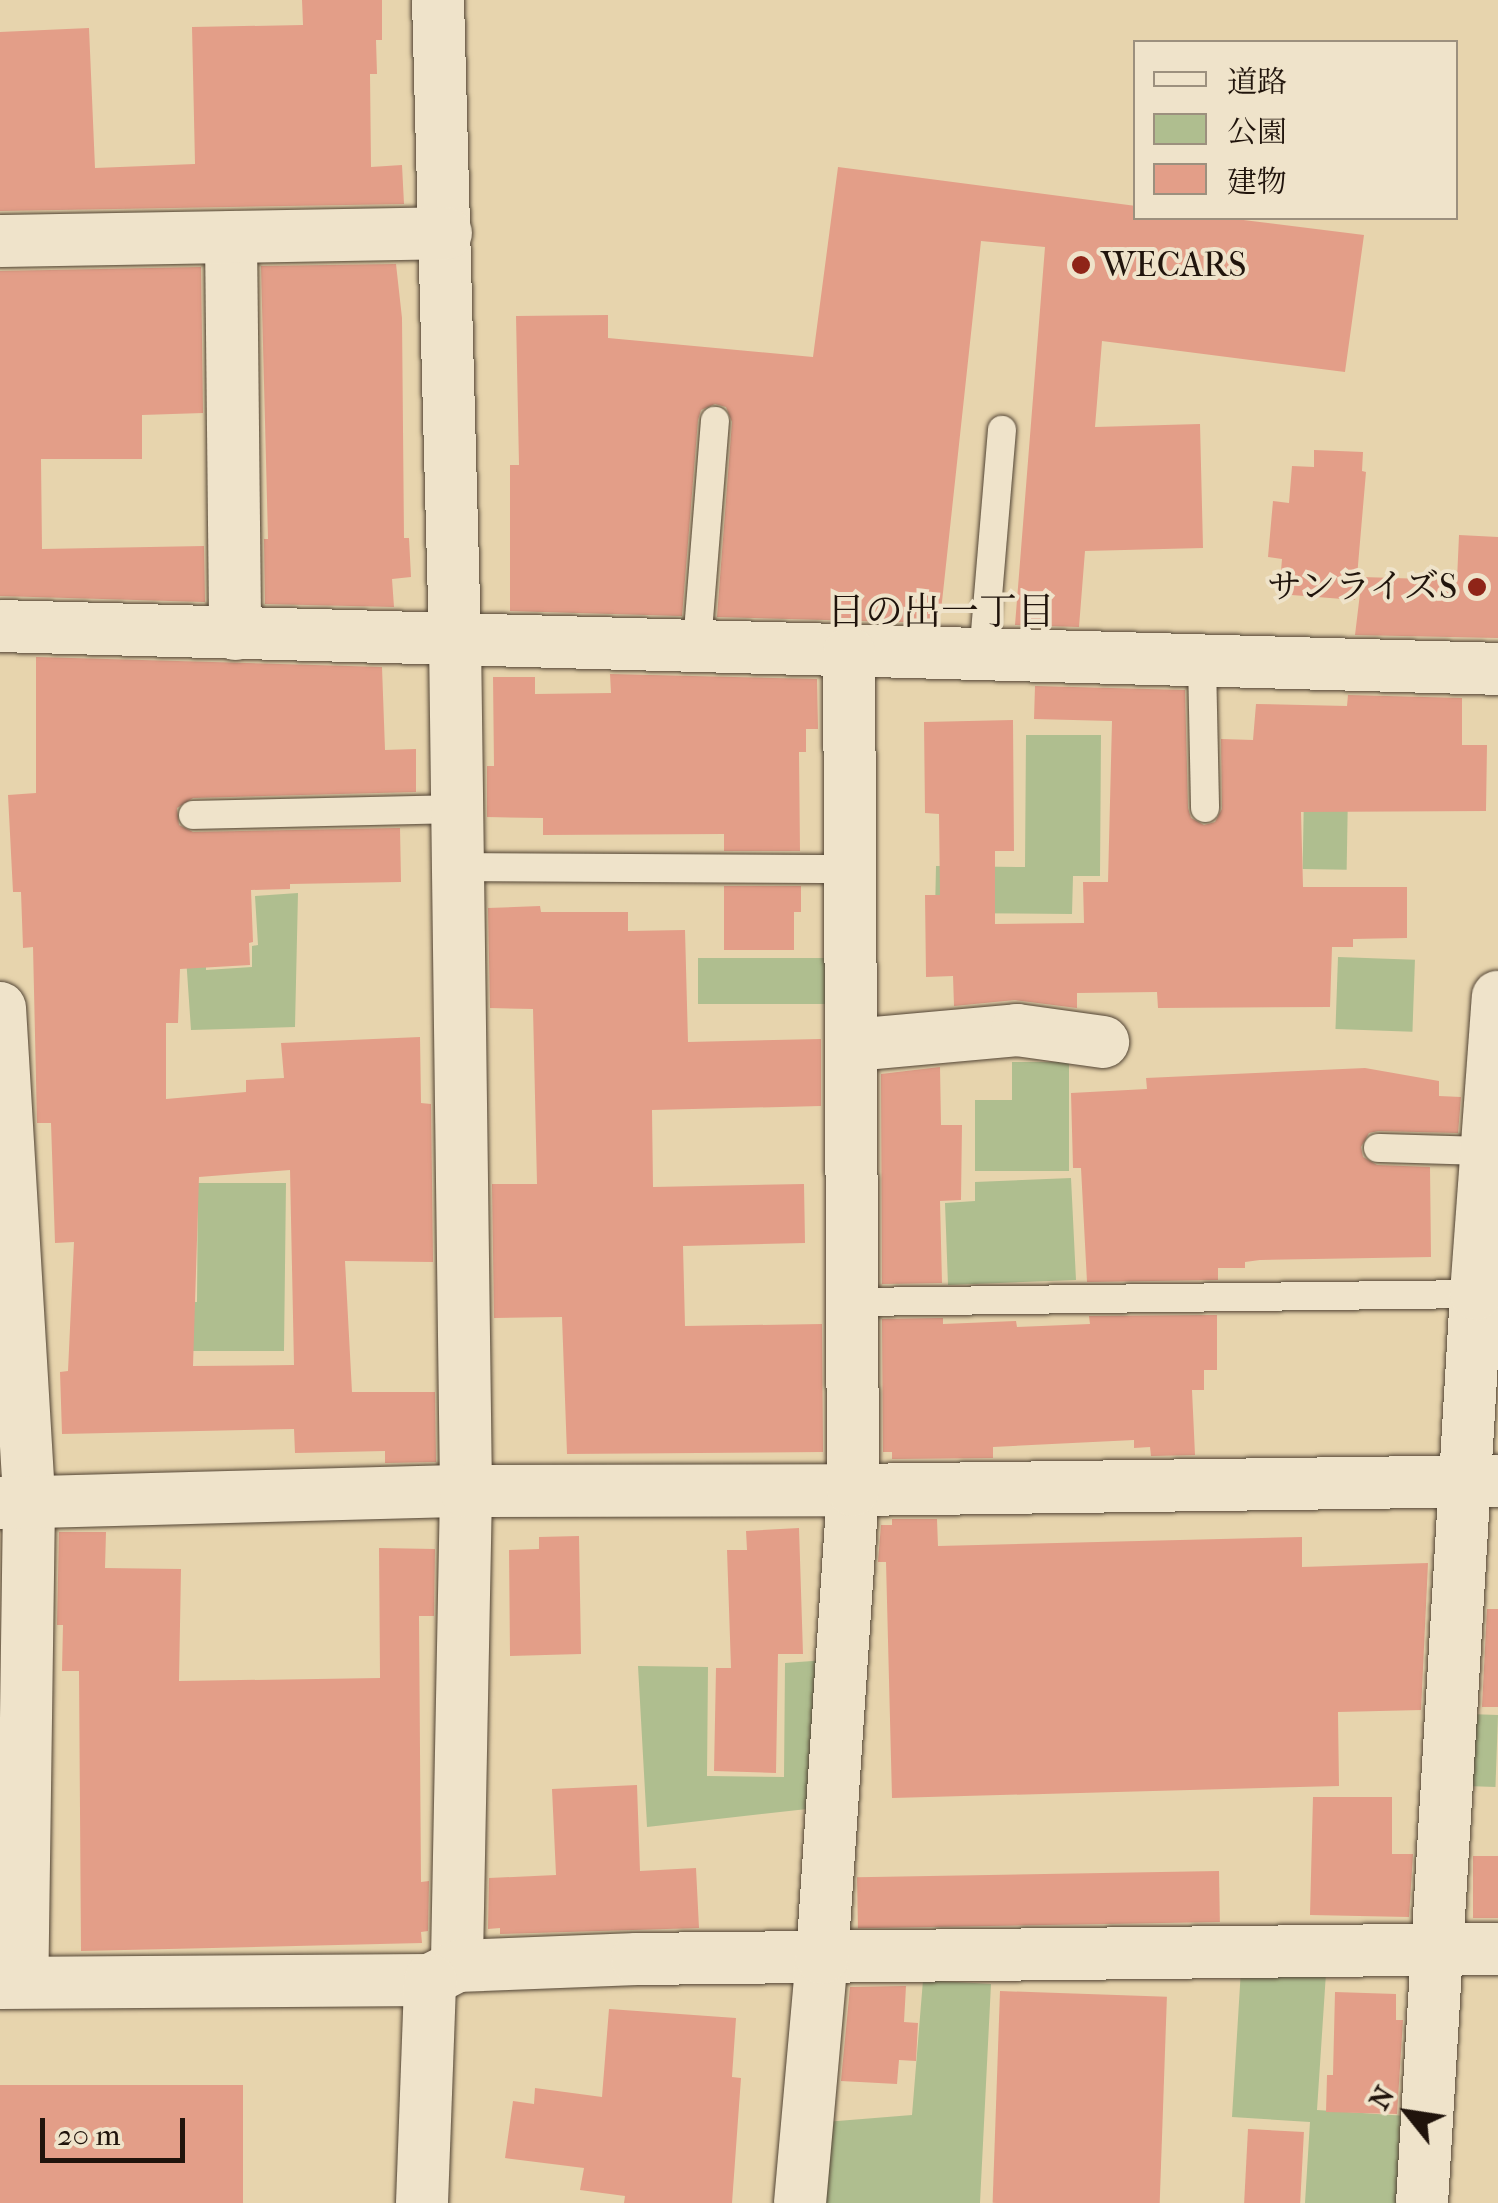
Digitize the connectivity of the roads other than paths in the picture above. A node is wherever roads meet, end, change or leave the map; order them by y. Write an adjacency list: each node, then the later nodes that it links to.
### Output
1 (438, 0): 2 (street)
2 (446, 233): 3 (street); 9 (street)
3 (231, 237): 4 (street); 8 (street)
4 (0, 241)
5 (715, 421): 10 (lane)
6 (1002, 430): 12 (lane)
7 (0, 626): 8 (street)
8 (235, 634): 9 (street)
9 (455, 639): 10 (street); 16 (street)
10 (697, 644): 11 (street)
11 (850, 653): 12 (street); 19 (street)
12 (983, 656): 13 (street)
13 (1202, 662): 14 (street); 15 (lane)
14 (1498, 669)
15 (1205, 808)
16 (458, 809): 17 (lane); 18 (street)
17 (193, 815)
18 (458, 867): 19 (lane); 30 (street)
19 (851, 869): 23 (street)
20 (1498, 997): 25 (street)
21 (0, 1008): 26 (street)
22 (1103, 1042): 23 (street)
23 (853, 1045): 28 (street)
24 (1378, 1148): 25 (lane)
25 (1487, 1151): 27 (street)
26 (5, 1168): 32 (street)
27 (1476, 1294): 28 (lane); 29 (street)
28 (856, 1302): 31 (street)
29 (1482, 1481): 31 (street); 35 (street)
30 (466, 1490): 31 (street); 32 (street); 37 (street)
31 (853, 1490): 36 (street)
32 (15, 1503): 33 (street)
33 (12, 1791): 38 (street)
34 (1498, 1949): 35 (street)
35 (1438, 1951): 36 (street); 41 (street)
36 (822, 1958): 37 (street); 40 (street)
37 (443, 1973): 38 (street); 39 (street)
38 (11, 1982)
39 (422, 2203)
40 (800, 2203)
41 (1422, 2203)

